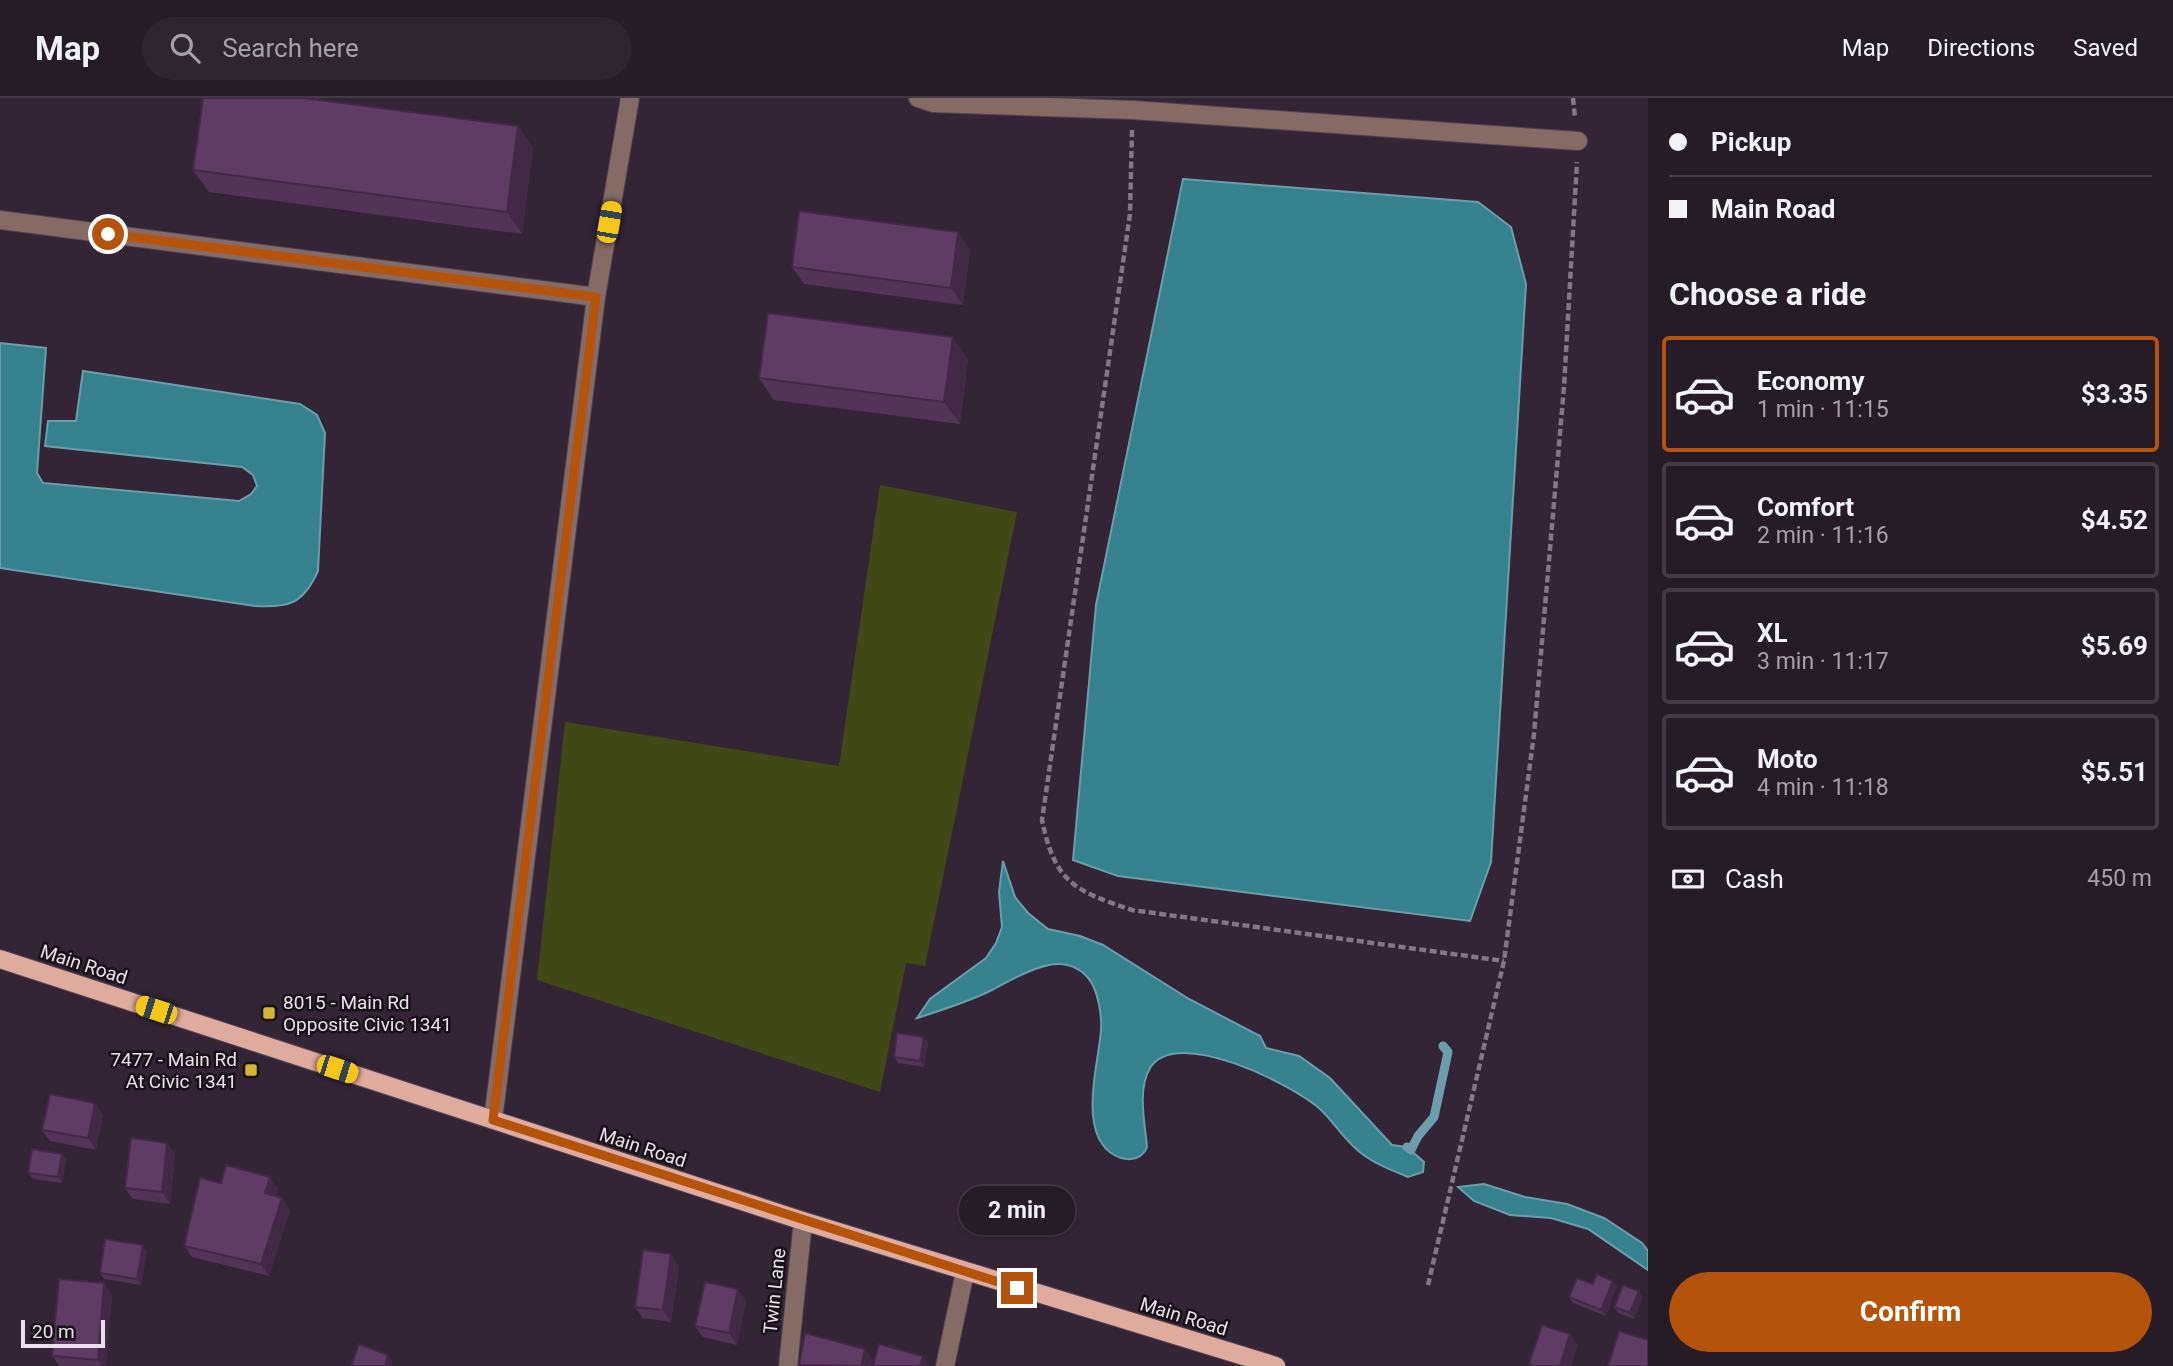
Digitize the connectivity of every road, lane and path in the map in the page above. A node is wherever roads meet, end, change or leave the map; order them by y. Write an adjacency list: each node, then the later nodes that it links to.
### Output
1 (630, 98): 7 (street)
2 (918, 98): 4 (street)
3 (1573, 98): 5 (path)
4 (1133, 104): 5 (street); 9 (path)
5 (1578, 141): 9 (path)
6 (0, 220): 7 (street)
7 (596, 297): 10 (street)
8 (0, 959): 10 (main road, Main Road)
9 (1504, 961): 13 (path)
10 (493, 1120): 11 (main road, Main Road)
11 (803, 1221): 12 (main road, Main Road); 14 (street, Twin Lane)
12 (965, 1272): 15 (street); 16 (main road, Main Road)
13 (1428, 1284)
14 (788, 1366)
15 (945, 1366)
16 (1276, 1366)

